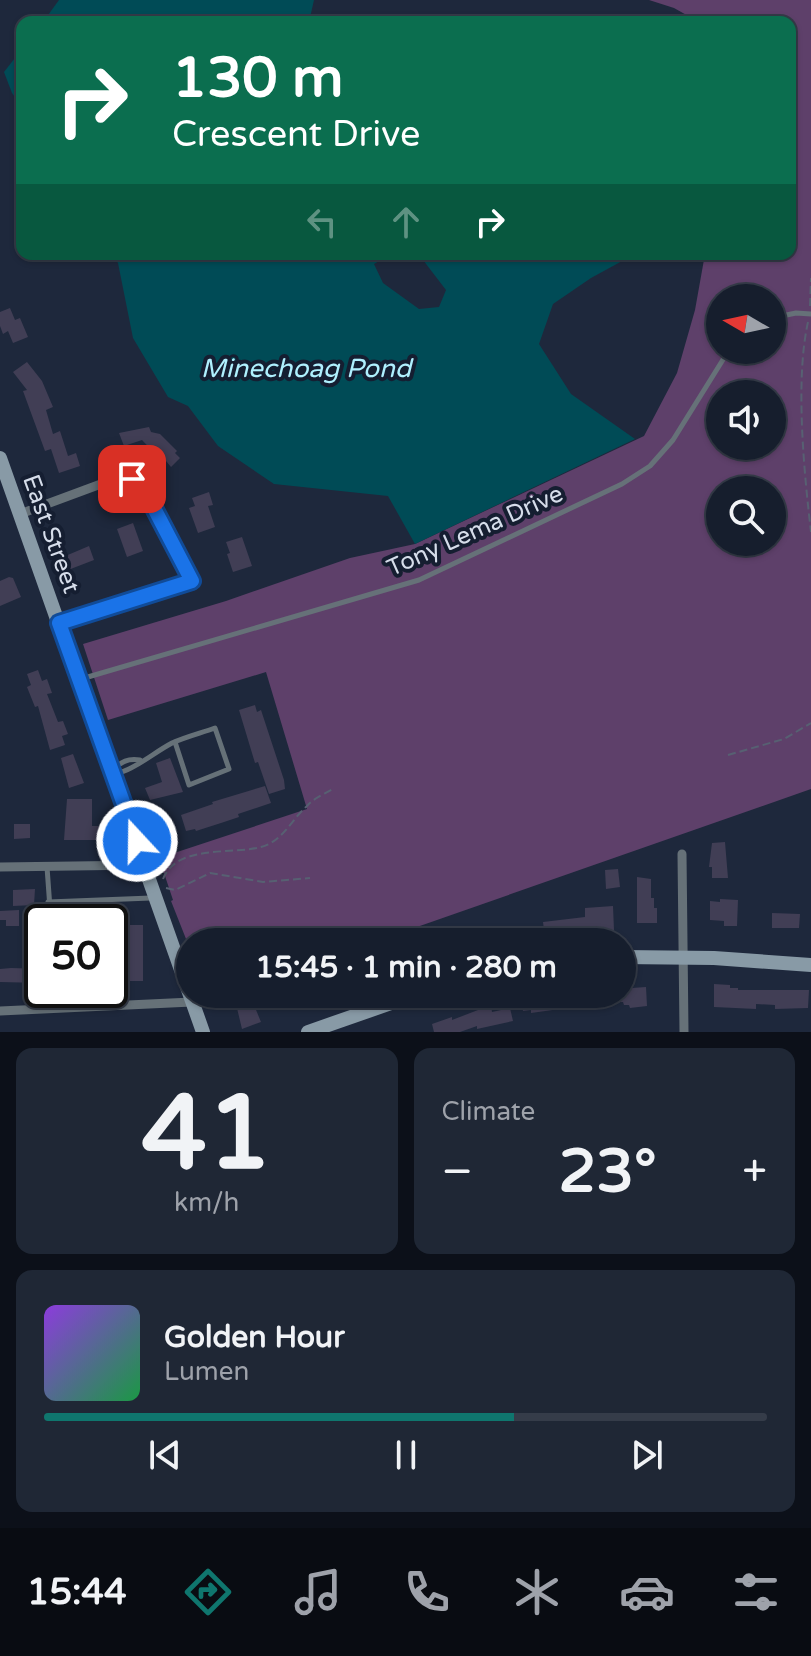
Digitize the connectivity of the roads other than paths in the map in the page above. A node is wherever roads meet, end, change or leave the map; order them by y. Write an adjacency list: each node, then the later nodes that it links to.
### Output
1 (811, 313): 2 (lane)
2 (786, 315)
3 (720, 364): 7 (lane, Tony Lema Drive)
4 (0, 458): 5 (main road, East Street)
5 (20, 514): 6 (main road, East Street); 6 (street)
6 (59, 623): 7 (main road, East Street)
7 (80, 680): 9 (main road, East Street)
8 (175, 742): 8 (lane); 9 (lane)
9 (113, 769): 11 (main road, East Street)
10 (682, 854): 18 (street)
11 (146, 865): 12 (street); 14 (main road, East Street)
12 (47, 866): 13 (street); 15 (lane)
13 (0, 867)
14 (156, 897): 15 (lane); 16 (main road, East Street)
15 (48, 902)
16 (176, 955)
17 (636, 957): 18 (main road)
18 (682, 958): 19 (main road); 28 (street)
19 (811, 965)
20 (176, 1003): 21 (street)
21 (128, 1006)
22 (81, 1008): 25 (street)
23 (194, 1008): 26 (main road, East Street)
24 (377, 1008): 27 (main road)
25 (0, 1011)
26 (203, 1032)
27 (308, 1032)
28 (684, 1032)

